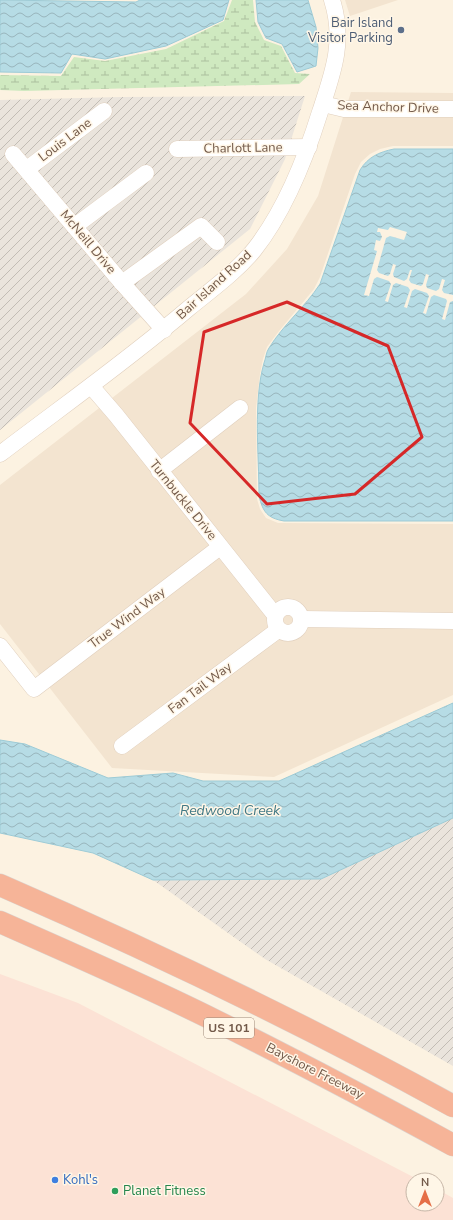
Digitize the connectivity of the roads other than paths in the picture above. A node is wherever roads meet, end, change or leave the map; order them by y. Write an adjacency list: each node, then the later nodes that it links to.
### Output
1 (332, 0): 2 (street, Bair Island Road)
2 (323, 104): 3 (street, Sea Anchor Drive); 5 (street, Bair Island Road)
3 (453, 109)
4 (104, 111): 8 (street, Louis Lane)
5 (309, 147): 6 (street, Charlott Lane); 13 (street, Bair Island Road)
6 (177, 150)
7 (13, 154): 8 (street, McNeill Drive)
8 (27, 169): 10 (street, McNeill Drive)
9 (146, 173): 10 (street)
10 (75, 226): 12 (street, McNeill Drive)
11 (217, 242): 12 (street)
12 (122, 283): 13 (street, McNeill Drive)
13 (164, 330): 14 (street, Bair Island Road)
14 (91, 386): 16 (street, Bair Island Road); 17 (street, Turnbuckle Drive)
15 (240, 408): 17 (street)
16 (0, 454)
17 (159, 471): 18 (street, Turnbuckle Drive)
18 (220, 547): 21 (street, Turnbuckle Drive); 22 (street, True Wind Way)
19 (302, 619): 20 (street); 21 (street); 21 (street)
20 (453, 621)
21 (277, 622): 23 (street, Fan Tail Way)
22 (0, 646)
23 (122, 746)
24 (0, 885): 26 (highway, US 101)
25 (0, 922): 27 (highway, Bayshore Freeway / US 101)
26 (453, 1106)
27 (453, 1145)

